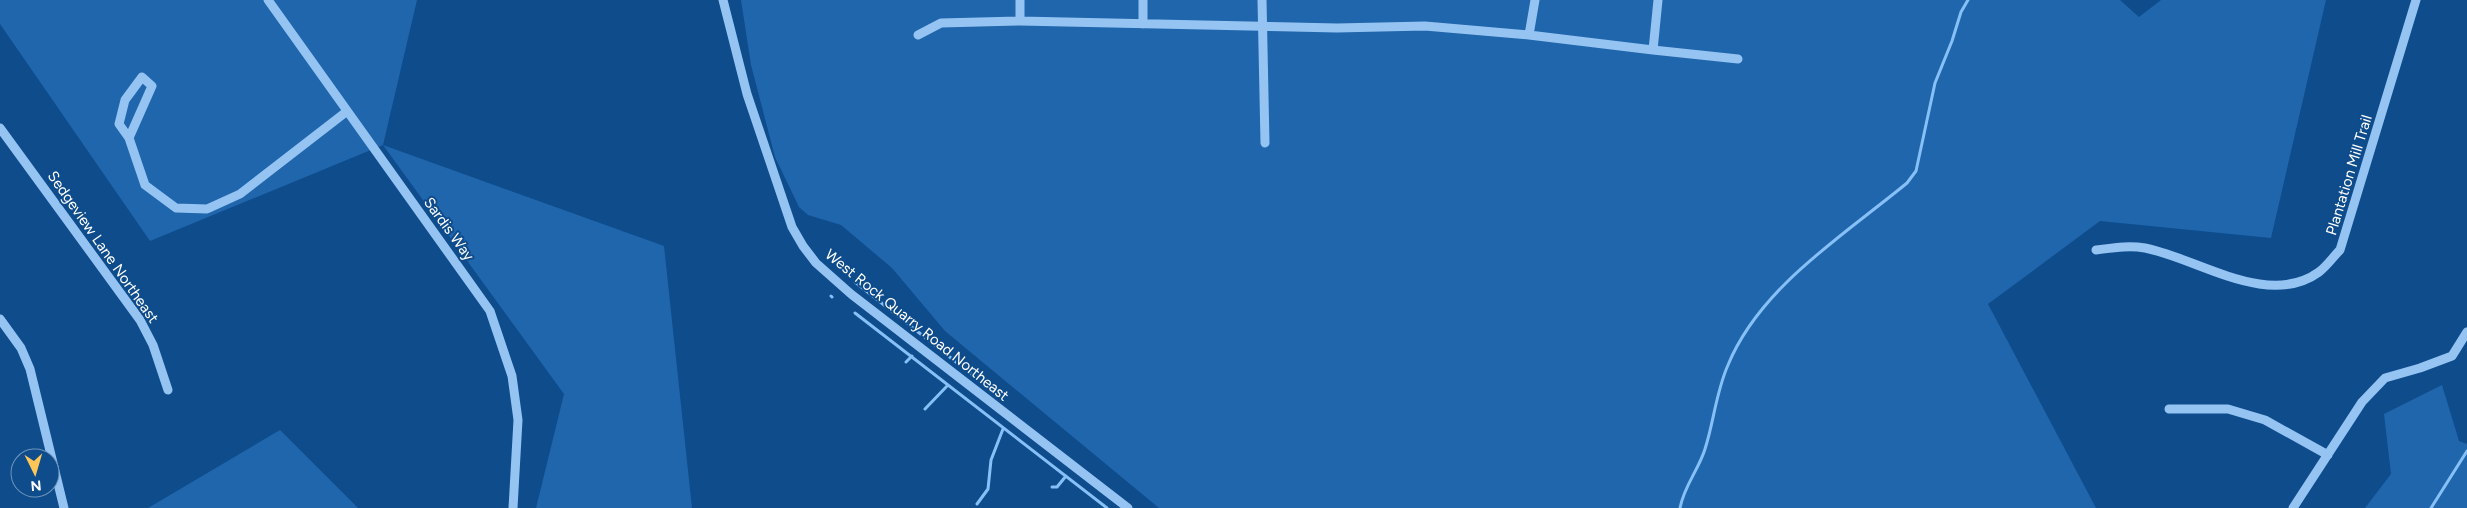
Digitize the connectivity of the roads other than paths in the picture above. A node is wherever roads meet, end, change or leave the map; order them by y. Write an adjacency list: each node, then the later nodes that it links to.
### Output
1 (268, 0): 16 (street, Sardis Way)
2 (723, 0): 28 (street, West Rock Quarry Road Northeast)
3 (1020, 0): 9 (street)
4 (1143, 0): 10 (street)
5 (1262, 0): 11 (street)
6 (1535, 0): 13 (street)
7 (1658, 0): 14 (street)
8 (2416, 0): 20 (street, Plantation Mill Trail)
9 (1020, 22): 10 (street); 12 (street)
10 (1143, 24): 11 (street)
11 (1262, 26): 13 (street); 19 (street)
12 (918, 35)
13 (1529, 35): 14 (street)
14 (1652, 50): 15 (street)
15 (1738, 59)
16 (346, 112): 18 (street); 27 (street, Sardis Way)
17 (0, 128): 23 (street, Sedgeview Lane Northeast)
18 (128, 138): 18 (street)
19 (1265, 143)
20 (2096, 250)
21 (0, 319): 26 (street)
22 (2467, 332): 25 (street)
23 (168, 390)
24 (2169, 409): 25 (street)
25 (2328, 455): 29 (street)
26 (64, 508)
27 (513, 508)
28 (1128, 508)
29 (2293, 508)

